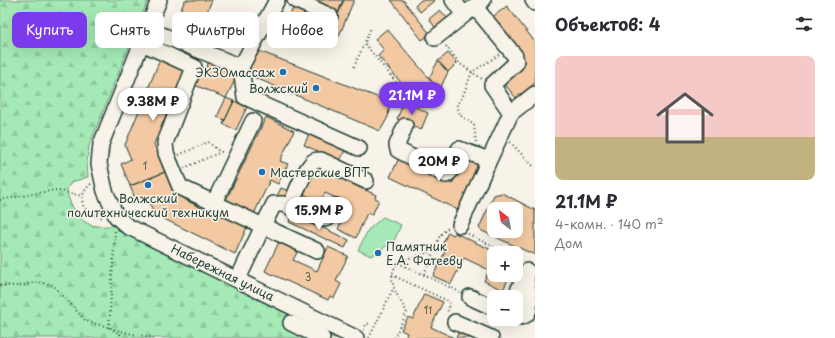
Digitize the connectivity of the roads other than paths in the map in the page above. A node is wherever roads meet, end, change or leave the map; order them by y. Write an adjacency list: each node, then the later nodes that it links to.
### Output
1 (159, 0): 8 (street, Набережная улица)
2 (277, 0): 14 (street)
3 (295, 0): 9 (street)
4 (453, 0): 7 (street)
5 (533, 0): 6 (street)
6 (535, 3)
7 (474, 7): 11 (street); 16 (street)
8 (154, 12)
9 (321, 12)
10 (164, 35): 14 (street)
11 (438, 39)
12 (140, 48): 29 (street, Набережная улица)
13 (153, 48): 22 (street)
14 (241, 66): 19 (street)
15 (535, 94): 16 (street)
16 (511, 114): 20 (street)
17 (253, 121): 22 (street)
18 (405, 126): 20 (street)
19 (360, 148)
20 (489, 160): 26 (street)
21 (366, 181): 24 (street)
22 (214, 203): 25 (street)
23 (336, 206): 24 (street)
24 (290, 207): 25 (street)
25 (264, 226): 27 (street); 29 (street)
26 (458, 228)
27 (317, 251)
28 (531, 273): 30 (street); 33 (street)
29 (238, 279): 37 (street, Набережная улица)
30 (520, 290)
31 (470, 298): 32 (street)
32 (487, 305)
33 (523, 316)
34 (455, 322): 38 (street)
35 (291, 323): 36 (street)
36 (322, 338)
37 (356, 338)
38 (491, 338)

